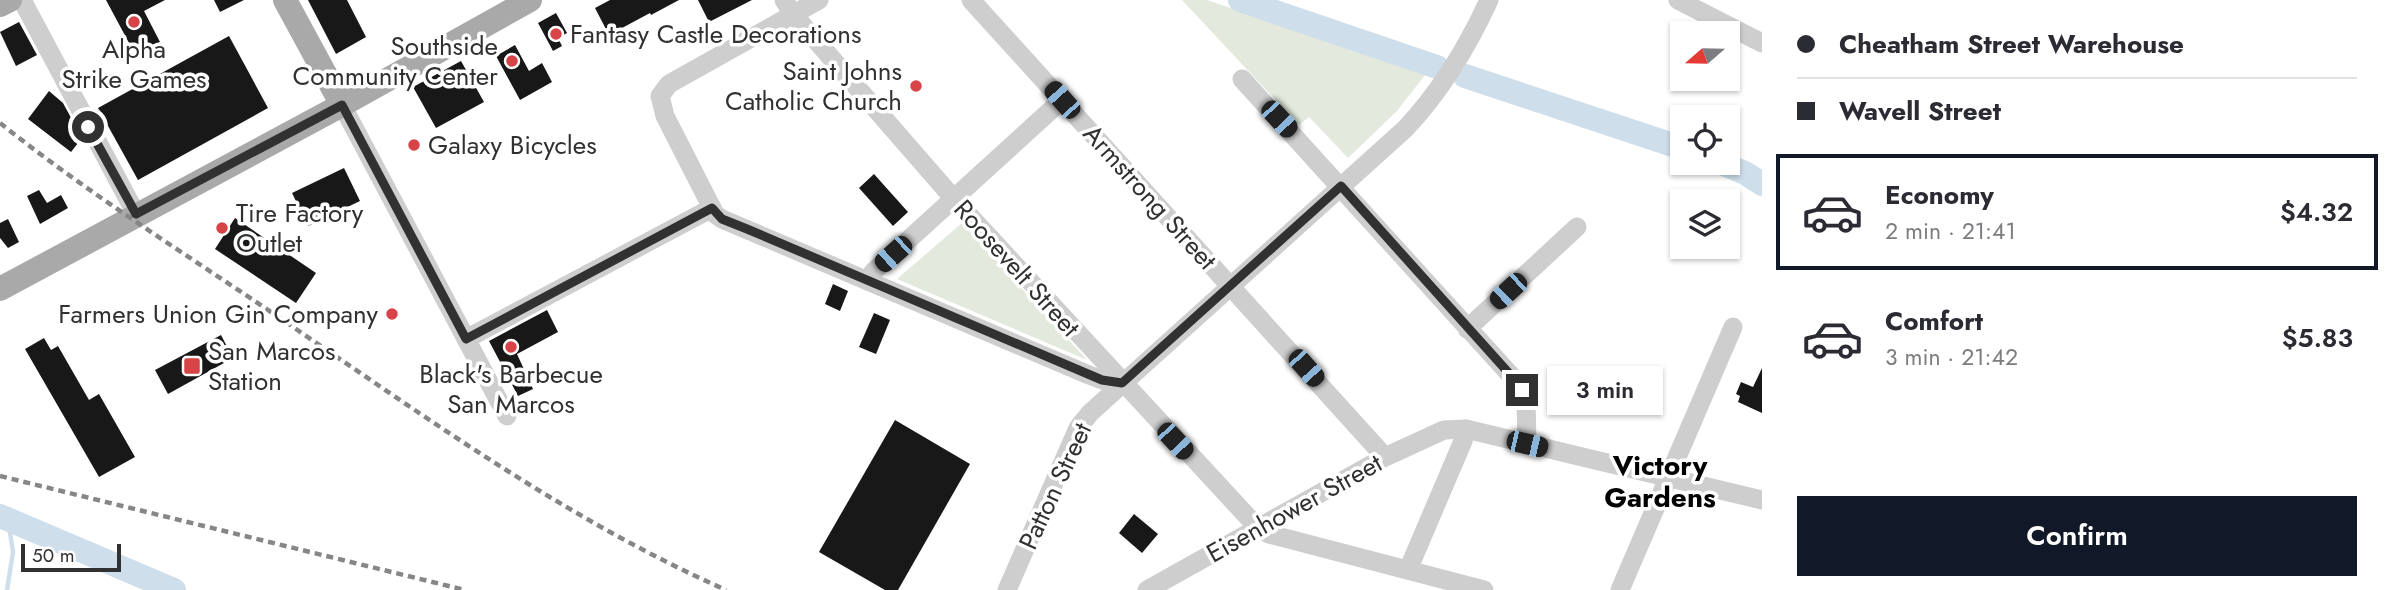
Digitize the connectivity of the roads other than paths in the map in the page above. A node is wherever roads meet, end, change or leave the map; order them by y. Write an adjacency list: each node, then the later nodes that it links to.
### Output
1 (10, 0): 9 (main road)
2 (22, 0): 18 (street)
3 (285, 0): 14 (main road)
4 (530, 0): 14 (main road)
5 (820, 0): 10 (street)
6 (971, 0): 13 (street, Armstrong Street)
7 (1489, 0): 15 (street, Patton Street)
8 (1678, 0): 11 (street)
9 (0, 5)
10 (789, 7): 16 (street, Roosevelt Street); 17 (street)
11 (1762, 43)
12 (1242, 79): 15 (street)
13 (1062, 100): 16 (street); 21 (street, Armstrong Street)
14 (342, 105): 18 (main road); 25 (street)
15 (1341, 186): 21 (street, Patton Street); 24 (street)
16 (954, 199): 20 (street); 26 (street, Roosevelt Street)
17 (712, 208): 20 (street); 25 (street)
18 (136, 214): 22 (main road)
19 (1577, 227): 24 (street)
20 (868, 281): 26 (street)
21 (1230, 286): 26 (street, Patton Street); 30 (street, Armstrong Street)
22 (0, 289)
23 (1733, 327): 31 (street)
24 (1467, 329): 29 (street)
25 (466, 339): 27 (street)
26 (1122, 383): 33 (street, Roosevelt Street); 35 (street, Patton Street)
27 (507, 416)
28 (1466, 429): 29 (street); 30 (street, Eisenhower Street); 34 (street)
29 (1527, 444): 31 (street)
30 (1385, 457): 33 (street, Eisenhower Street)
31 (1668, 477): 32 (street); 38 (street)
32 (1762, 500)
33 (1259, 529): 34 (street); 36 (street, Eisenhower Street)
34 (1408, 570): 37 (street)
35 (1007, 590)
36 (1147, 590)
37 (1484, 590)
38 (1620, 590)

